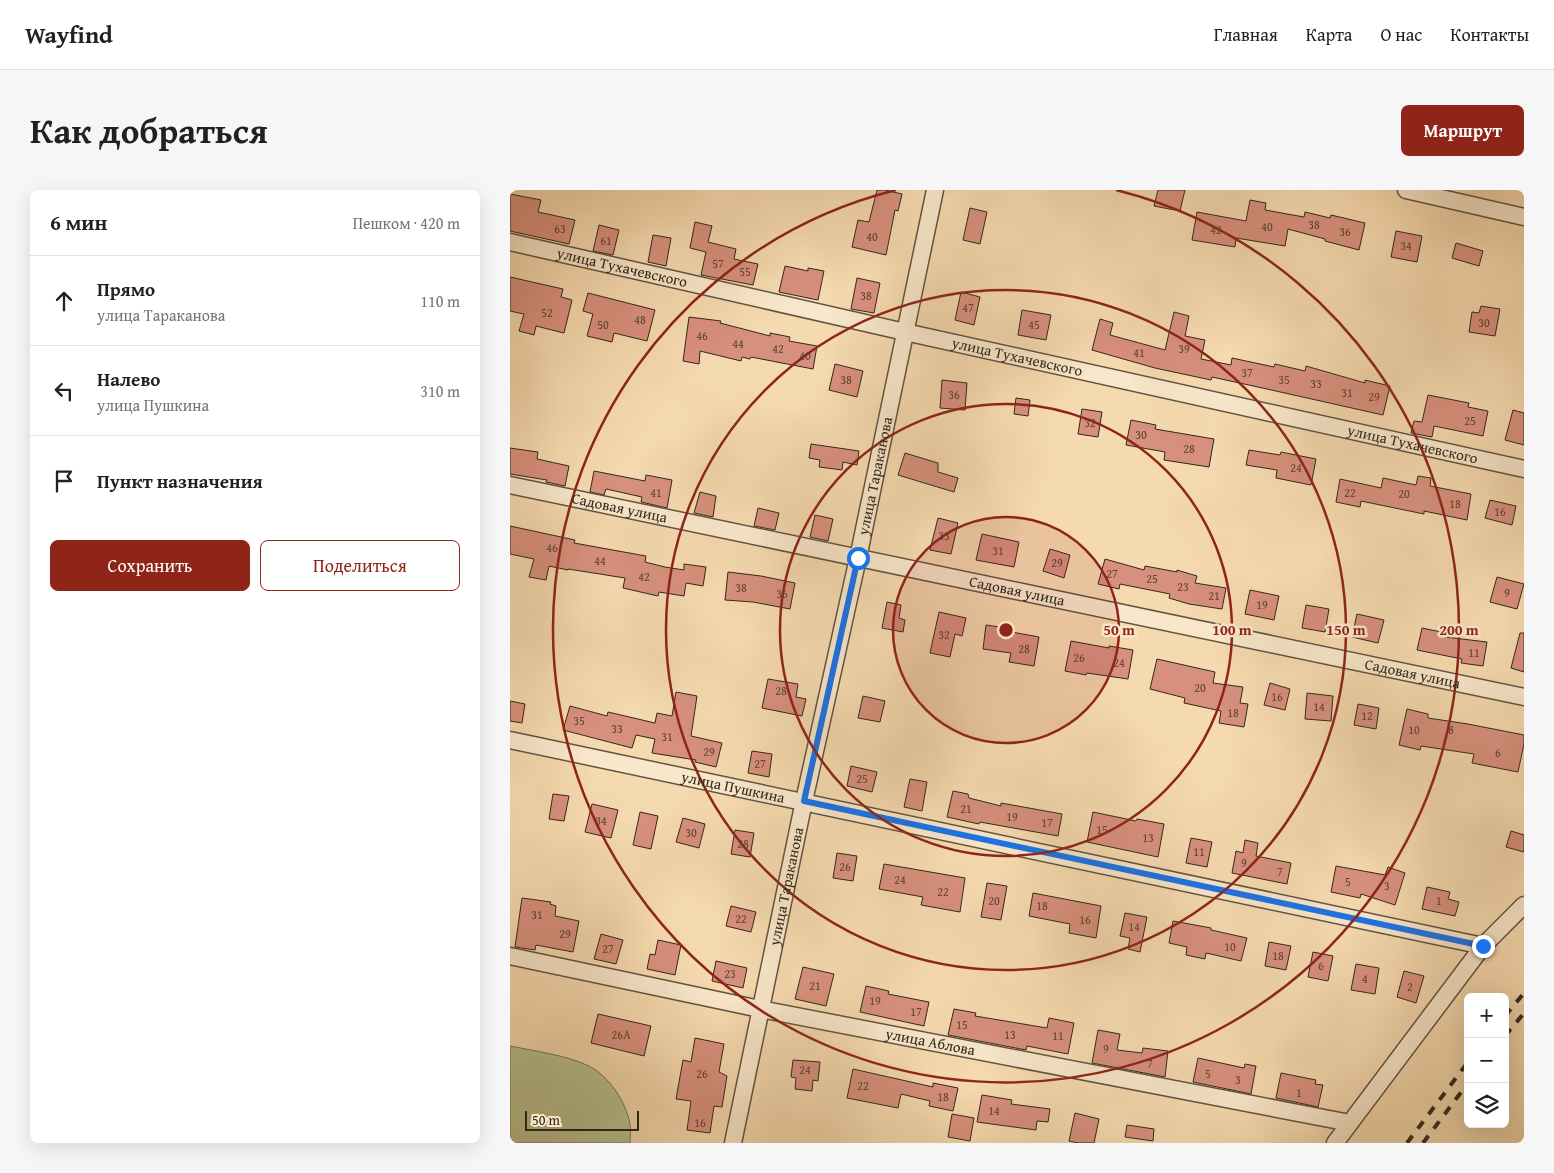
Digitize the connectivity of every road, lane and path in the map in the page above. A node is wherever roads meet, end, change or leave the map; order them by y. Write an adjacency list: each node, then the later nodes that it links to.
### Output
1 (935, 190): 5 (street, улица Тараканова)
2 (1406, 190): 3 (street)
3 (1524, 218)
4 (510, 242): 5 (street, улица Тухачевского)
5 (905, 332): 6 (street, улица Тухачевского); 8 (street, улица Тараканова)
6 (1524, 469)
7 (510, 484): 8 (street, Садовая улица)
8 (858, 558): 9 (street, Садовая улица); 11 (street, улица Тараканова)
9 (1524, 696)
10 (510, 740): 11 (street, улица Пушкина)
11 (804, 801): 13 (street, улица Пушкина); 15 (street, улица Тараканова)
12 (1524, 905): 13 (street)
13 (1483, 946): 16 (street)
14 (510, 956): 15 (street, улица Аблова)
15 (760, 1009): 16 (street, улица Аблова); 17 (street, улица Тараканова)
16 (1350, 1123): 18 (street)
17 (733, 1143)
18 (1335, 1143)

